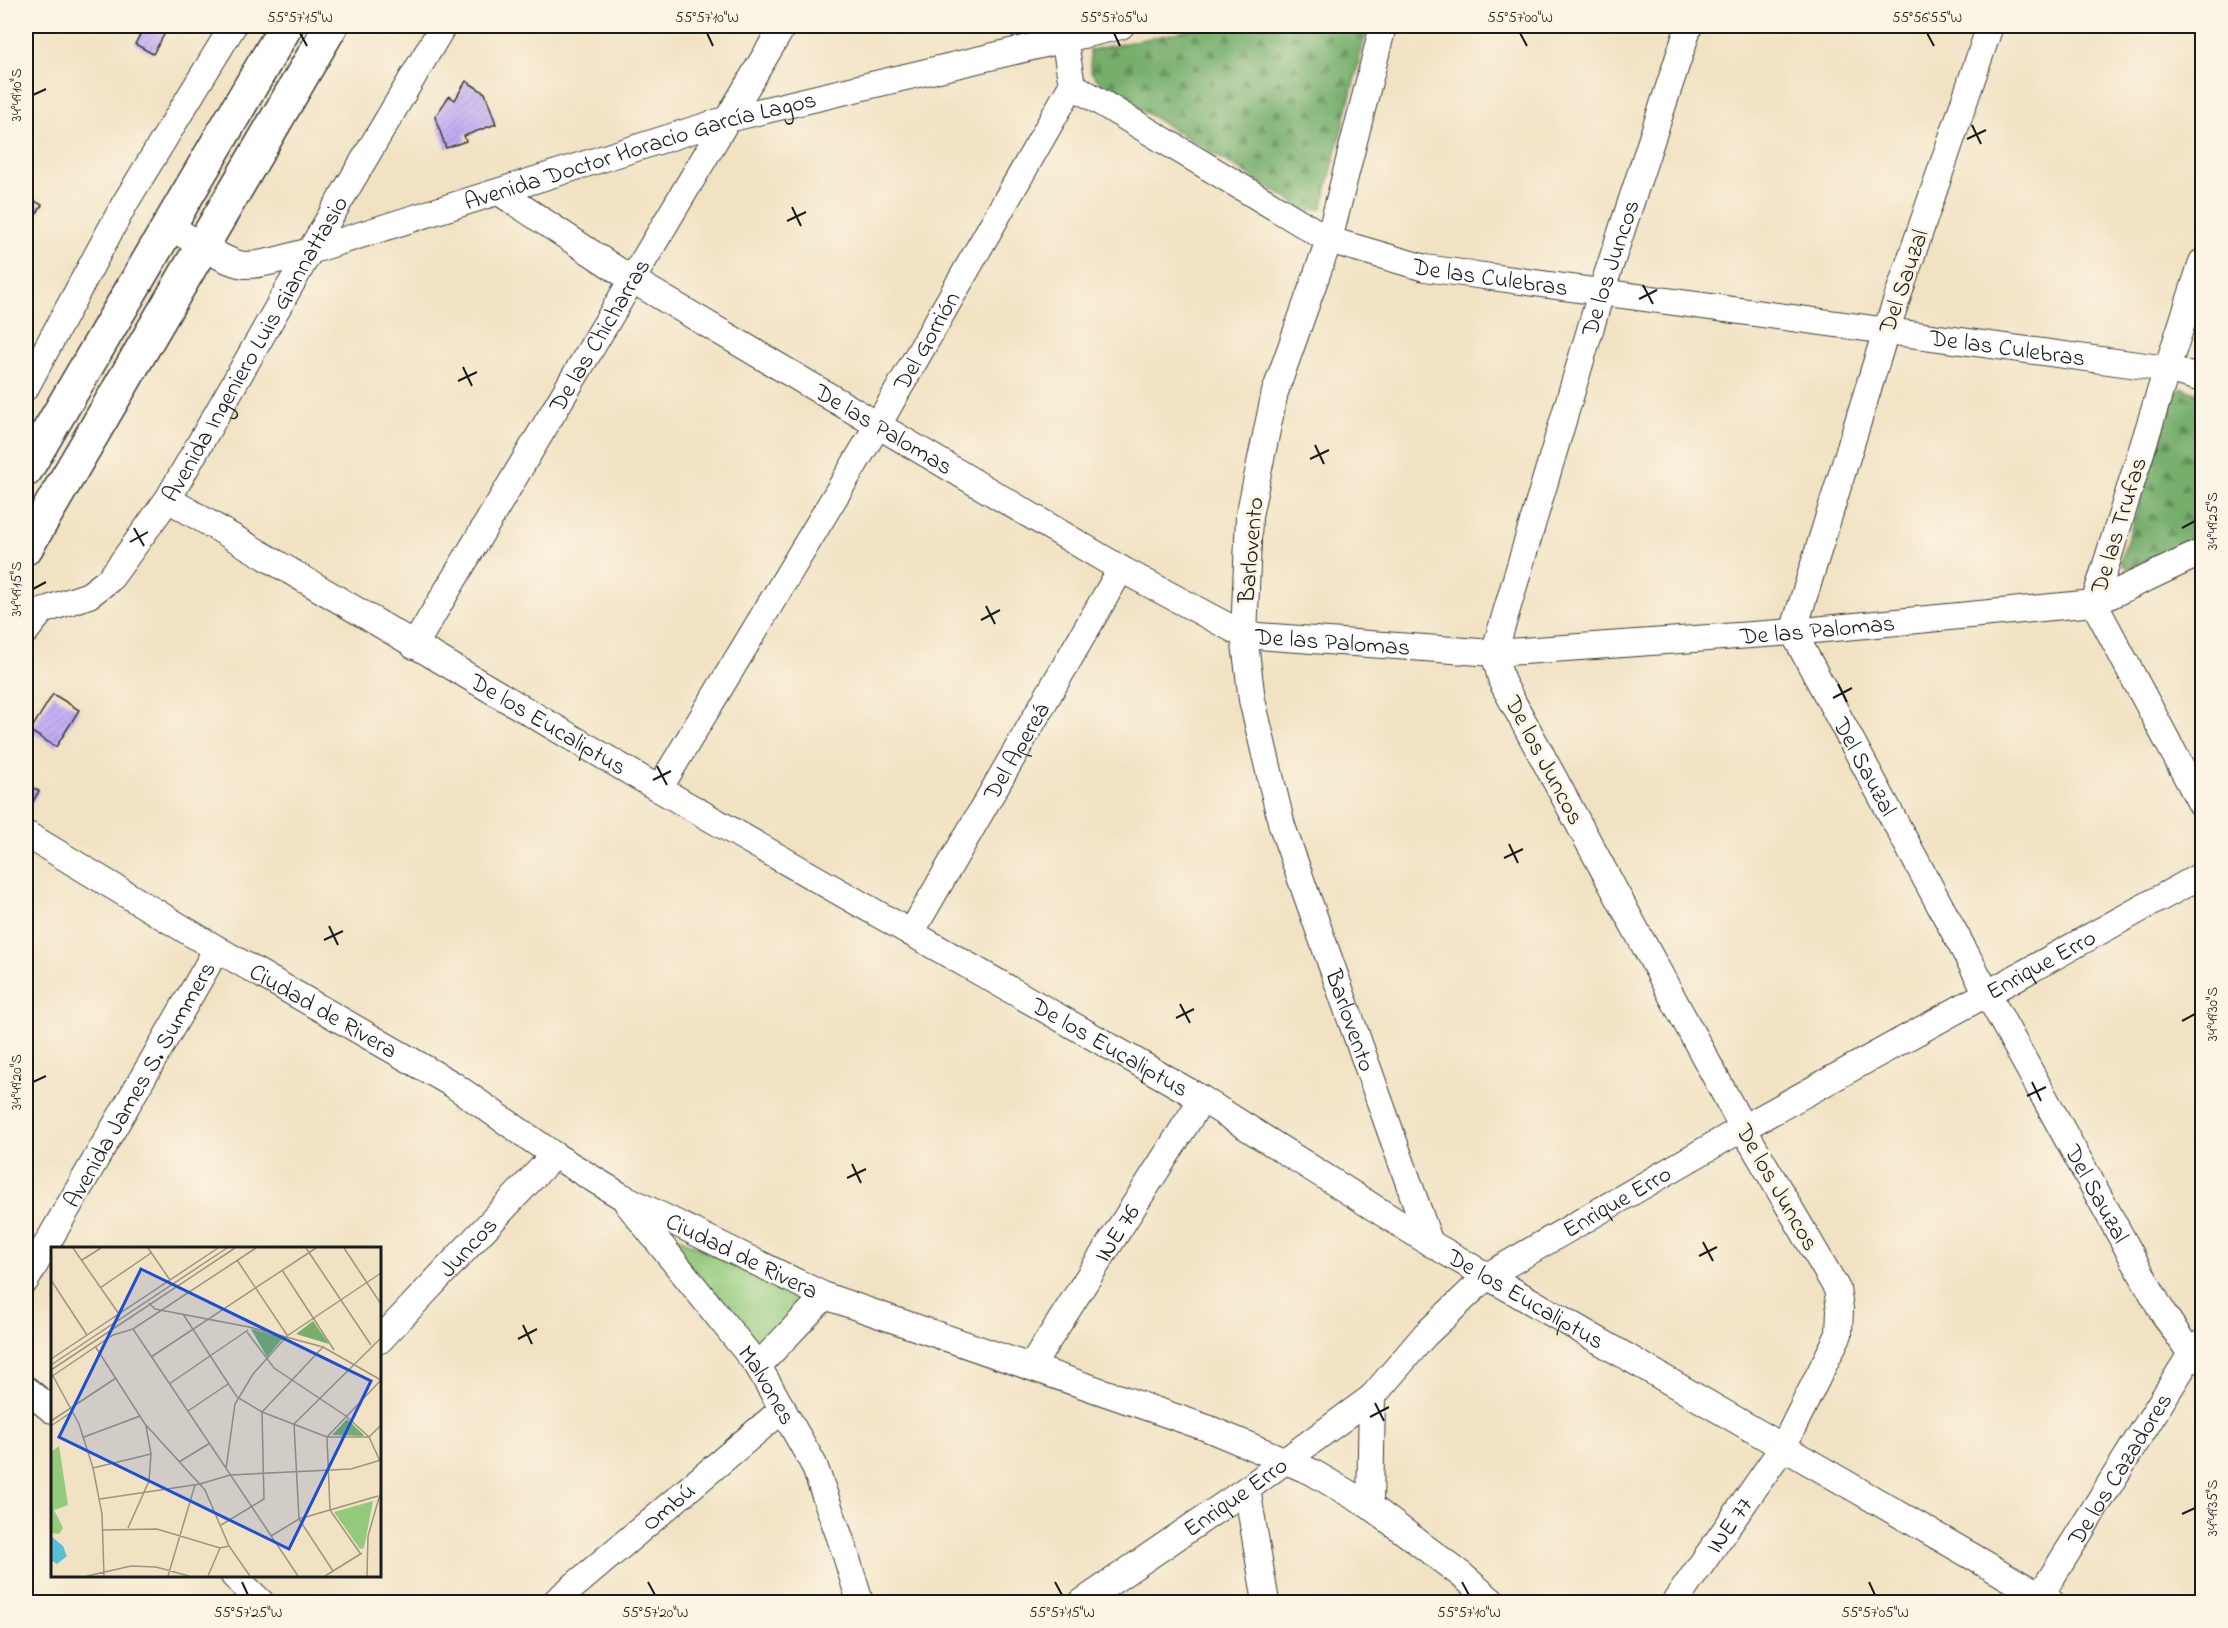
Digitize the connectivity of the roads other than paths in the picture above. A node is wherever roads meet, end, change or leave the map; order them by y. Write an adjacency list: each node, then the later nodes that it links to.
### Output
1 (233, 26): 24 (street)
2 (286, 26): 14 (main road)
3 (331, 26): 16 (main road)
4 (443, 26): 17 (street, Avenida Ingeniero Luis Giannattasio)
5 (783, 26): 12 (street, De las Chicharras)
6 (1121, 26): 10 (street, Avenida Doctor Horacio García Lagos)
7 (1383, 26): 15 (street, Barlovento)
8 (1689, 26): 20 (street, De los Juncos)
9 (1990, 26): 21 (street, Del Sauzal)
10 (1064, 38): 11 (street); 12 (street, Avenida Doctor Horacio García Lagos)
11 (1072, 85): 15 (street, De las Culebras); 25 (street, Del Gorrión)
12 (728, 119): 13 (street, Avenida Doctor Horacio García Lagos); 19 (street, De las Chicharras)
13 (499, 192): 17 (street, Avenida Doctor Horacio García Lagos); 19 (street, De las Palomas)
14 (170, 226): 16 (street, Avenida Doctor Horacio García Lagos); 26 (main road)
15 (1329, 240): 20 (street, De las Culebras); 34 (street, Barlovento)
16 (203, 245): 17 (street, Avenida Doctor Horacio García Lagos); 28 (main road)
17 (310, 251): 27 (street, Avenida Ingeniero Luis Giannattasio)
18 (2202, 262): 22 (street, De las Trufas)
19 (631, 279): 25 (street, De las Palomas); 35 (street, De las Chicharras)
20 (1601, 292): 21 (street, De las Culebras); 36 (street, De los Juncos)
21 (1886, 332): 22 (street, De las Culebras); 33 (street, Del Sauzal)
22 (2167, 369): 23 (street, De las Culebras); 31 (street, De las Trufas)
23 (2202, 379)
24 (26, 387)
25 (878, 425): 30 (street, De las Palomas); 37 (street, Del Gorrión)
26 (26, 470)
27 (168, 499): 32 (street, Avenida Ingeniero Luis Giannattasio); 35 (street, De los Eucaliptus)
28 (26, 548)
29 (2202, 552): 31 (street, De las Palomas)
30 (1121, 569): 34 (street, De las Palomas); 41 (street, Del Apereá)
31 (2094, 603): 33 (street, De las Palomas); 38 (street, De las Trufas)
32 (26, 631)
33 (1793, 632): 36 (street, De las Palomas); 43 (street, Del Sauzal)
34 (1244, 635): 36 (street, De las Palomas); 48 (street, Barlovento)
35 (414, 646): 37 (street, De los Eucaliptus)
36 (1494, 653): 45 (street, De los Juncos)
37 (659, 789): 41 (street, De los Eucaliptus)
38 (2202, 806)
39 (26, 834): 42 (street, Ciudad de Rivera)
40 (2202, 875): 43 (street, Enrique Erro)
41 (911, 933): 44 (street, De los Eucaliptus)
42 (217, 949): 46 (street, Ciudad de Rivera); 50 (street, Avenida James S. Summers)
43 (1987, 993): 45 (street, Enrique Erro); 53 (street, Del Sauzal)
44 (1202, 1099): 48 (street, De los Eucaliptus); 55 (street, INE 76)
45 (1743, 1128): 49 (street, Enrique Erro); 60 (street, De los Juncos)
46 (554, 1155): 47 (street, Ciudad de Rivera); 52 (street, Juncos)
47 (621, 1196): 51 (street, Ciudad de Rivera); 54 (street, Malvones)
48 (1430, 1243): 49 (street, De los Eucaliptus)
49 (1487, 1276): 57 (street, Enrique Erro); 60 (street, De los Eucaliptus)
50 (26, 1280)
51 (825, 1296): 54 (street); 55 (street, Ciudad de Rivera)
52 (381, 1339)
53 (2199, 1352): 65 (street, De los Cazadores)
54 (758, 1366): 59 (street, Malvones)
55 (1031, 1366): 61 (street, Ciudad de Rivera)
56 (26, 1389): 58 (street)
57 (1372, 1397): 61 (street, Enrique Erro); 63 (street)
58 (51, 1409)
59 (783, 1409): 67 (street, Ombú); 68 (street, Malvones)
60 (1783, 1447): 65 (street, De los Eucaliptus); 72 (street, INE 77)
61 (1286, 1460): 62 (street, Enrique Erro); 63 (street, Ciudad de Rivera)
62 (1247, 1489): 69 (street, Enrique Erro); 70 (street)
63 (1370, 1506): 71 (street, Ciudad de Rivera)
64 (236, 1577): 66 (street)
65 (2046, 1599)
66 (261, 1602)
67 (555, 1602)
68 (860, 1602)
69 (1082, 1602)
70 (1266, 1602)
71 (1492, 1602)
72 (1675, 1602)

